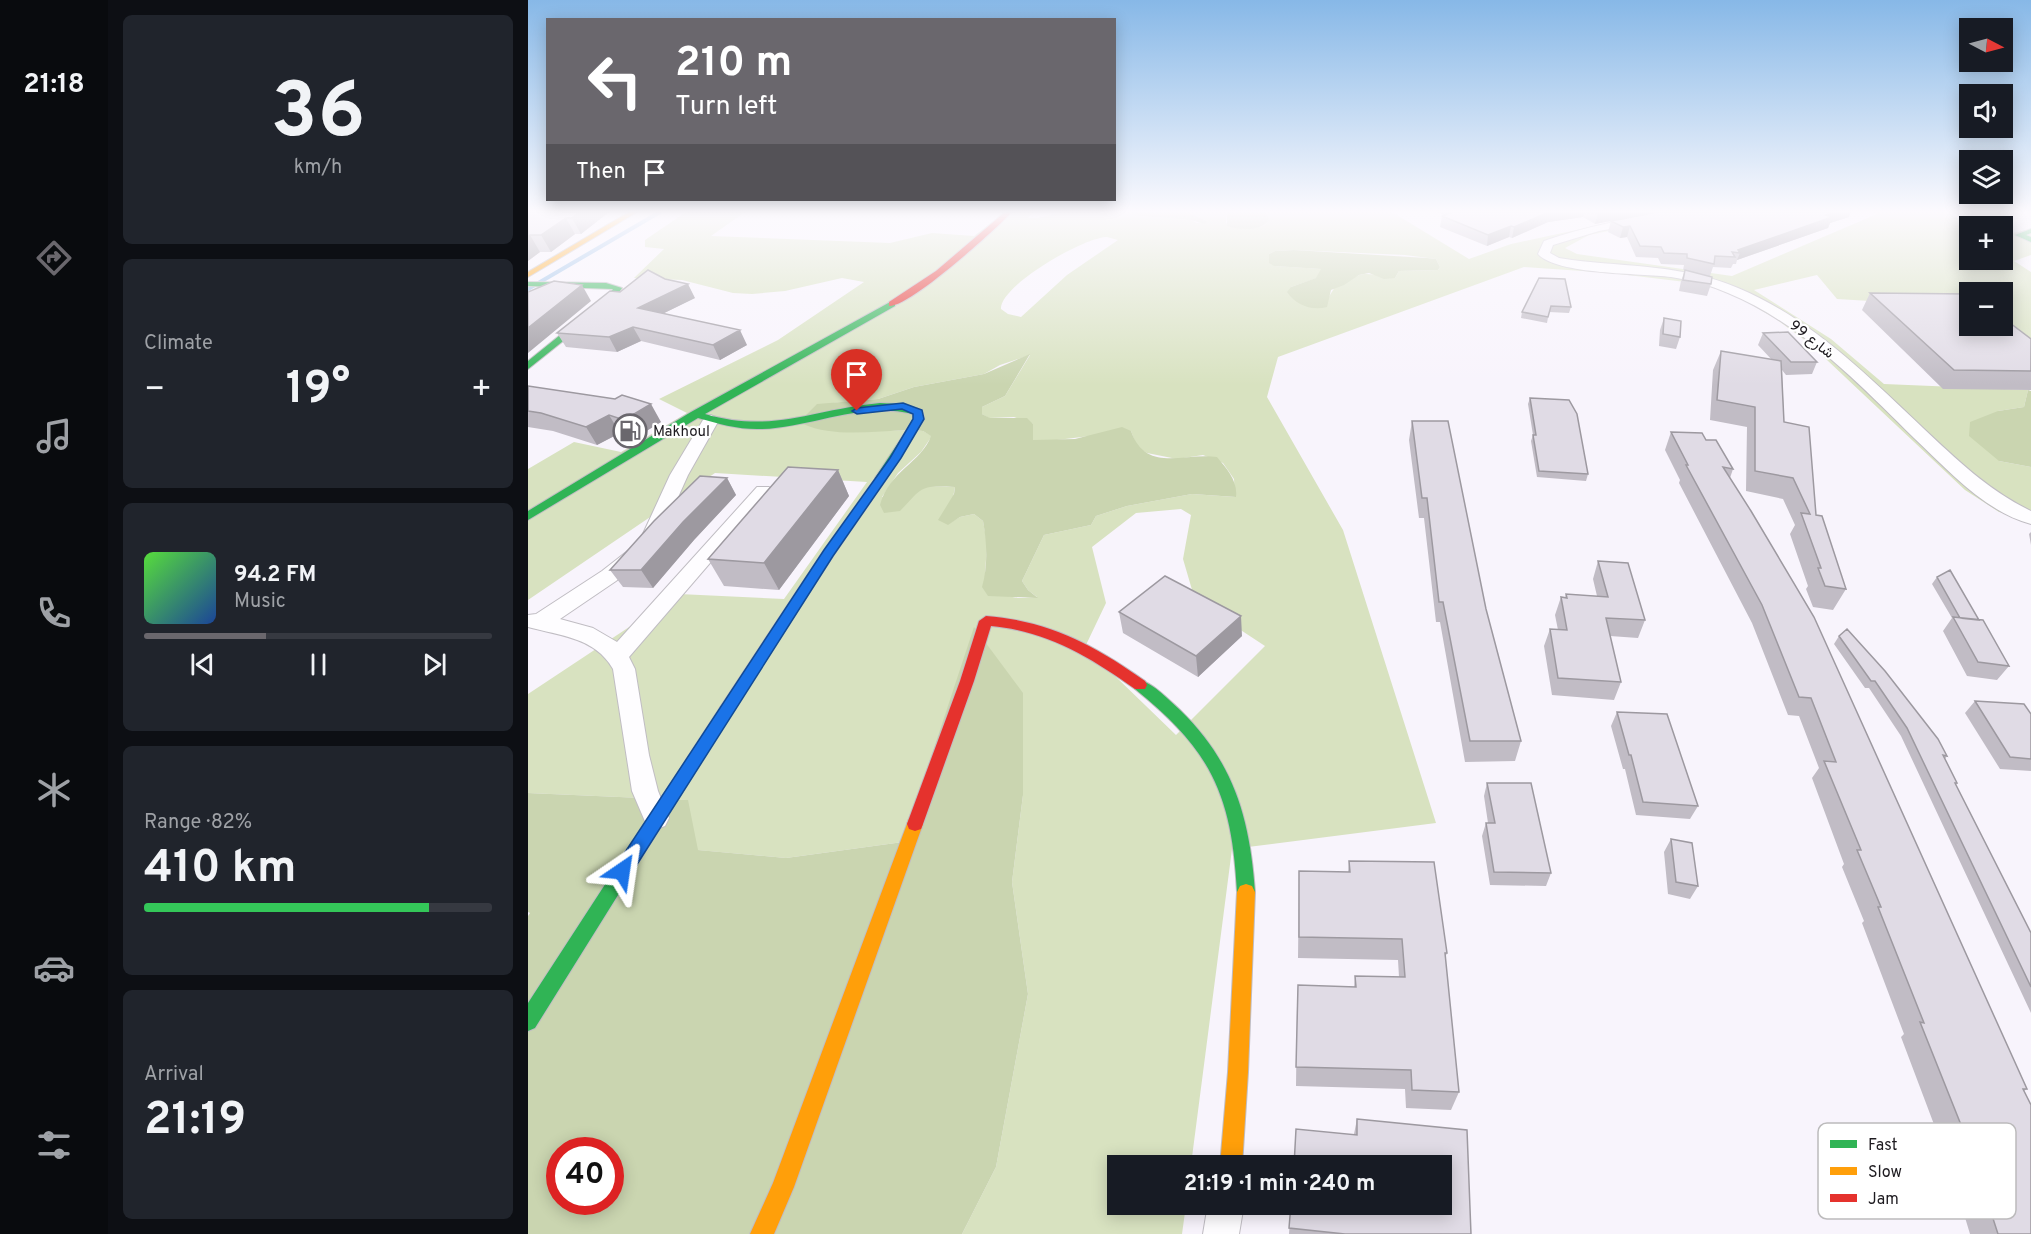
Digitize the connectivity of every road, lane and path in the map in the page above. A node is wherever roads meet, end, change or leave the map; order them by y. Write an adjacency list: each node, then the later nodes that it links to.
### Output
1 (546, 270): 4 (street)
2 (944, 270): 6 (street)
3 (1618, 270): 9 (street, شارع 99)
4 (529, 281): 5 (street)
5 (528, 366)
6 (703, 417): 8 (street); 10 (street); 12 (street)
7 (763, 491): 11 (street)
8 (528, 516)
9 (2031, 518)
10 (534, 621): 11 (street)
11 (618, 655): 12 (street)
12 (656, 818): 13 (street)
13 (528, 1020)
14 (1232, 1155): 16 (street)
15 (1224, 1215): 17 (street)
16 (762, 1234)
17 (1221, 1234)

